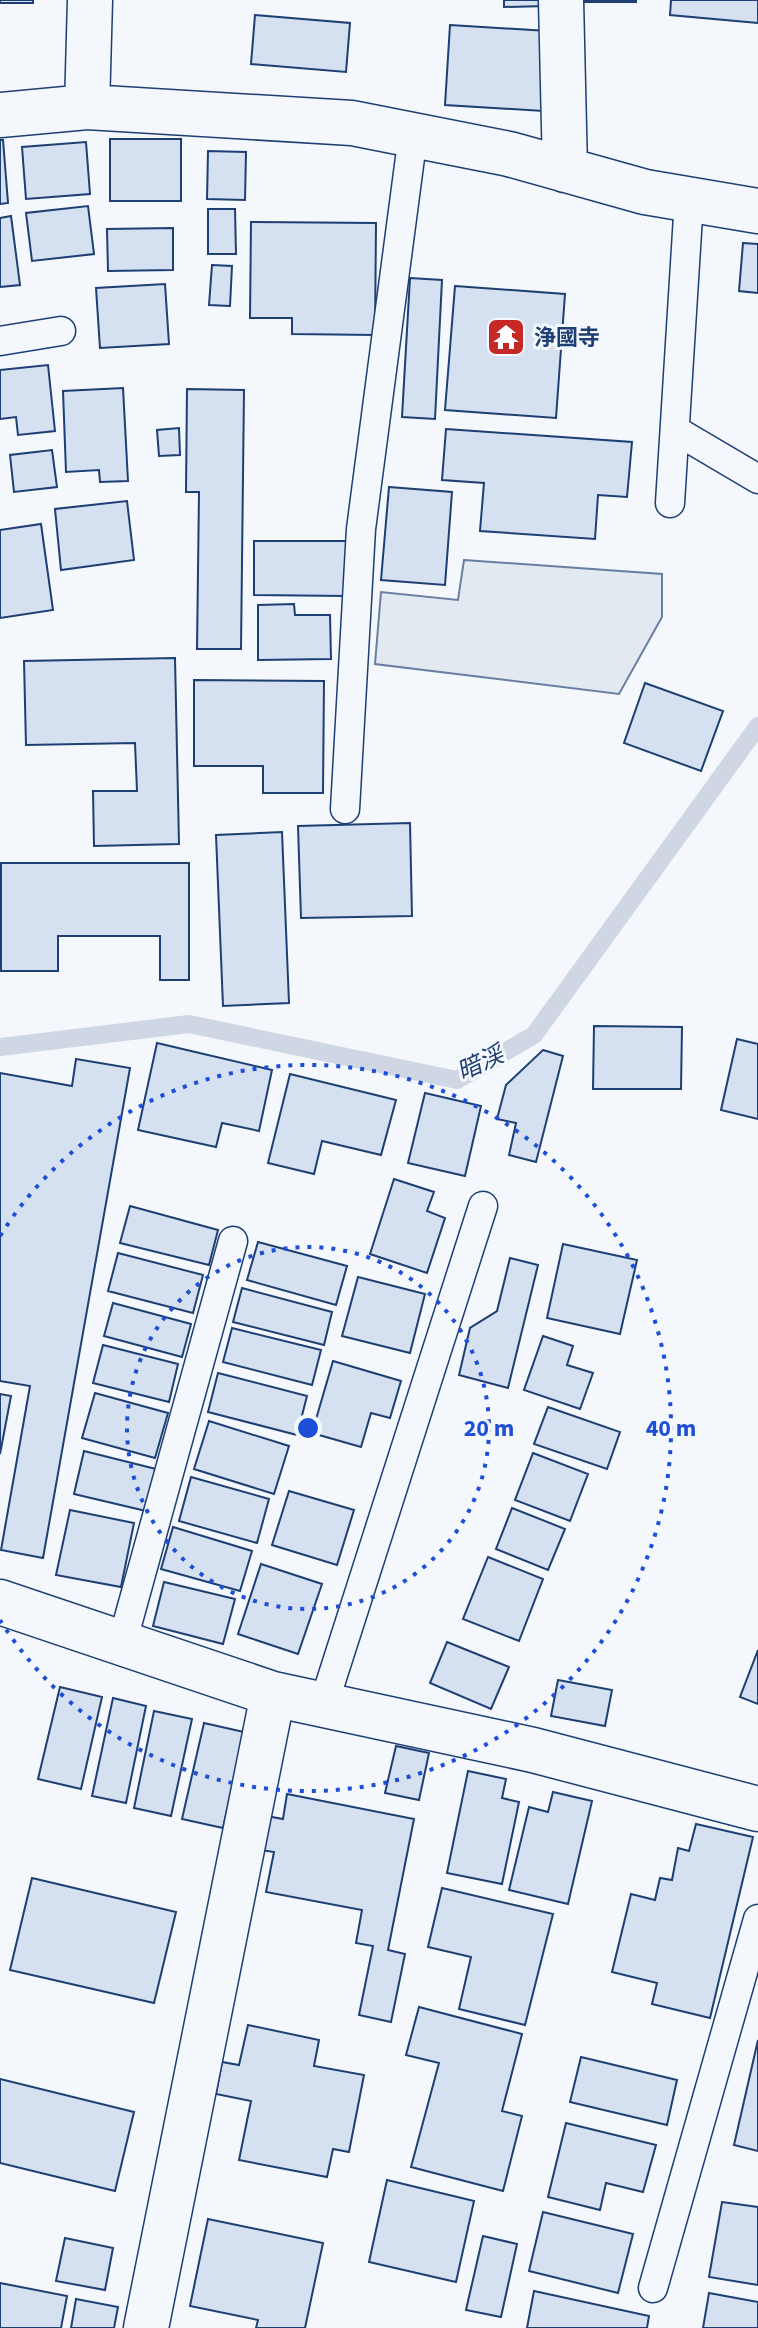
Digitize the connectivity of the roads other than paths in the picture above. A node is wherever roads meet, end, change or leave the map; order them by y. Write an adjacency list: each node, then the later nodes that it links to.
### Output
1 (90, 0): 3 (street)
2 (561, 0): 6 (street)
3 (87, 107): 4 (street); 5 (street)
4 (0, 115)
5 (413, 135): 6 (street); 14 (lane)
6 (565, 170): 7 (street)
7 (689, 200): 8 (street); 11 (lane)
8 (758, 211)
9 (61, 331): 10 (lane)
10 (0, 341)
11 (675, 430): 12 (lane); 13 (lane)
12 (758, 479)
13 (670, 503)
14 (345, 809)
15 (483, 1206): 20 (lane)
16 (233, 1241): 18 (lane)
17 (1, 1601): 18 (street)
18 (122, 1643): 19 (street)
19 (273, 1694): 20 (street); 24 (street)
20 (323, 1706): 21 (street)
21 (758, 1809)
22 (758, 1919): 23 (lane)
23 (653, 2288)
24 (146, 2328)

